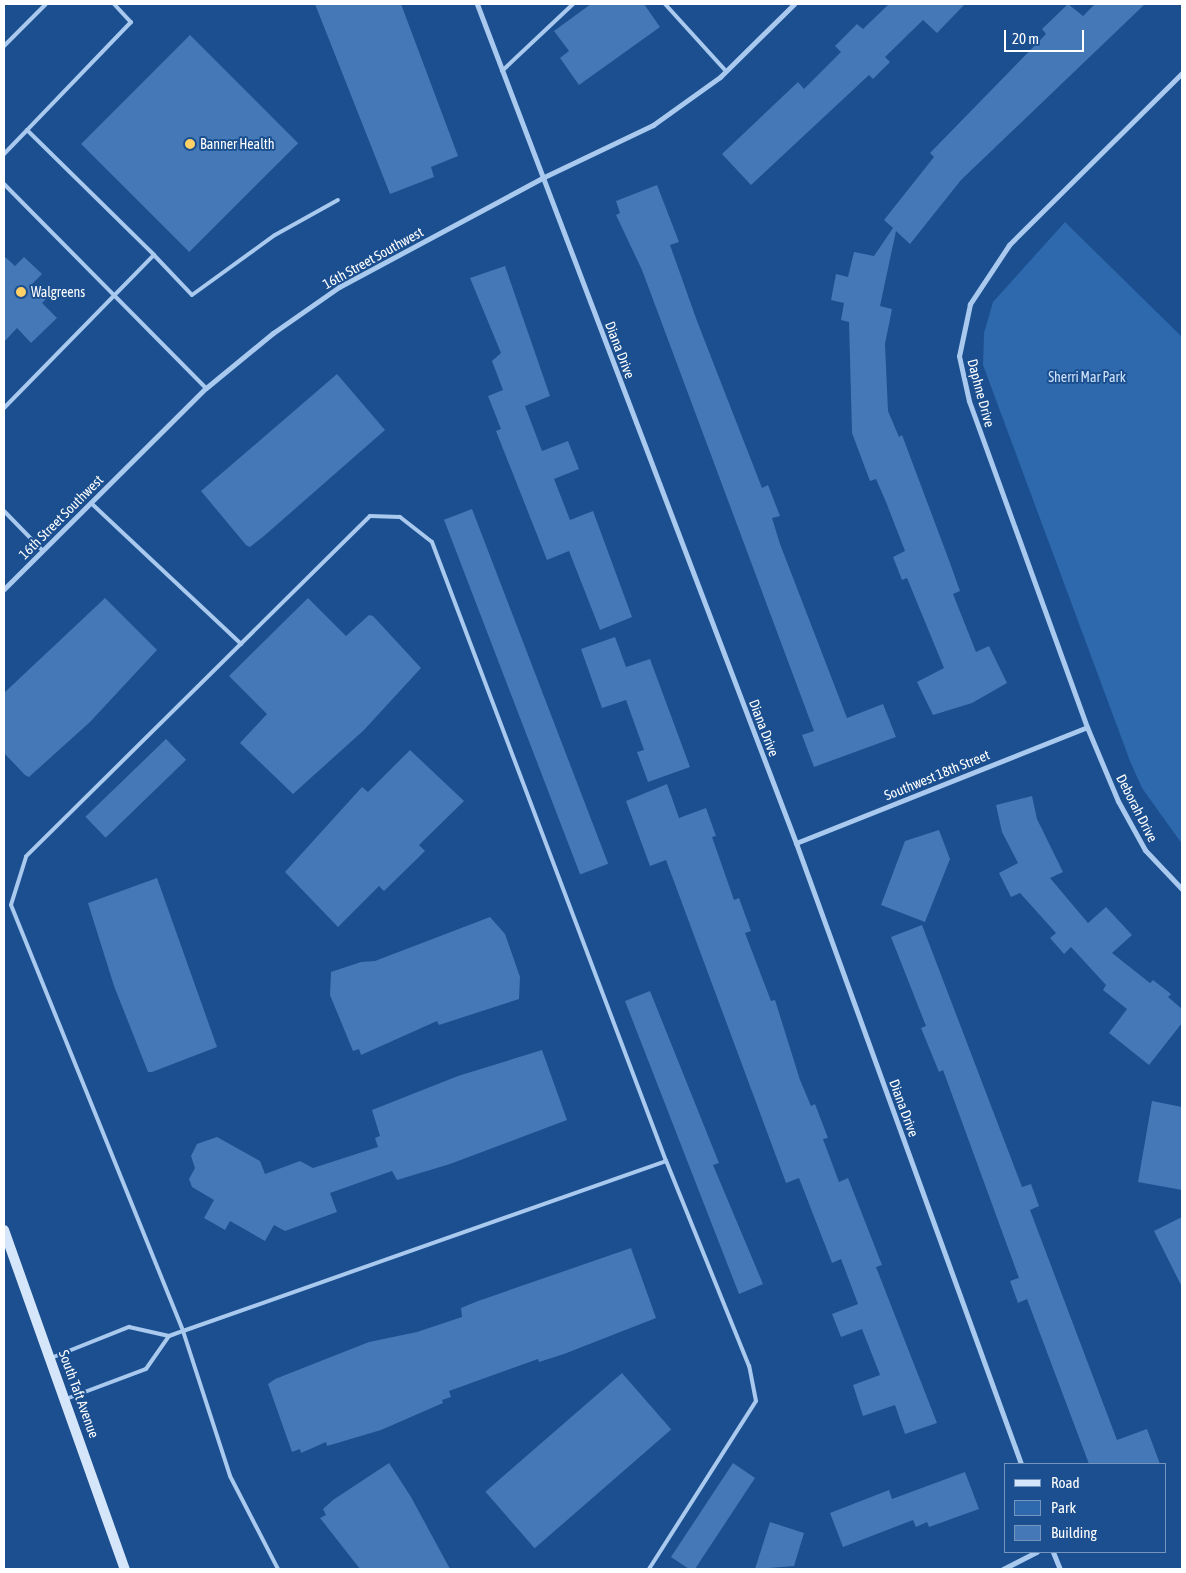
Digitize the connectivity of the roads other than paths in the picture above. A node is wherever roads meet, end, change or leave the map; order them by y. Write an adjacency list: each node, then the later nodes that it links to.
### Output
1 (46, 4): 7 (lane)
2 (114, 4): 11 (lane)
3 (477, 4): 8 (street, Diana Drive)
4 (573, 4): 8 (lane)
5 (665, 4): 9 (lane)
6 (794, 4): 9 (street, 16th Street Southwest)
7 (4, 46)
8 (502, 71): 13 (street, Diana Drive)
9 (726, 71): 13 (street, 16th Street Southwest)
10 (1182, 73): 25 (street, Daphne Drive)
11 (27, 130): 12 (lane); 16 (lane)
12 (4, 154)
13 (542, 178): 18 (street, 16th Street Southwest); 26 (street, Diana Drive)
14 (4, 184): 17 (lane)
15 (338, 200): 16 (lane)
16 (154, 255): 17 (lane)
17 (114, 296): 18 (lane); 19 (lane)
18 (206, 388): 20 (street, 16th Street Southwest)
19 (4, 408)
20 (91, 503): 22 (street, 16th Street Southwest); 24 (lane)
21 (4, 511): 22 (lane)
22 (43, 551): 23 (street, 16th Street Southwest)
23 (4, 589)
24 (241, 644): 28 (lane); 30 (lane)
25 (1087, 727): 26 (street, Southwest 18th Street); 27 (street, Deborah Drive)
26 (796, 843): 34 (street, Diana Drive)
27 (1182, 889)
28 (666, 1161): 30 (lane); 39 (lane)
29 (4, 1230): 32 (main road, South Taft Avenue)
30 (183, 1331): 31 (lane); 38 (lane)
31 (169, 1336): 32 (lane); 33 (lane)
32 (51, 1358): 33 (main road, South Taft Avenue)
33 (66, 1399): 37 (main road, South Taft Avenue)
34 (1021, 1463)
35 (1034, 1553): 40 (street)
36 (1053, 1553): 41 (street)
37 (125, 1569)
38 (278, 1569)
39 (649, 1569)
40 (1003, 1569)
41 (1060, 1569)

